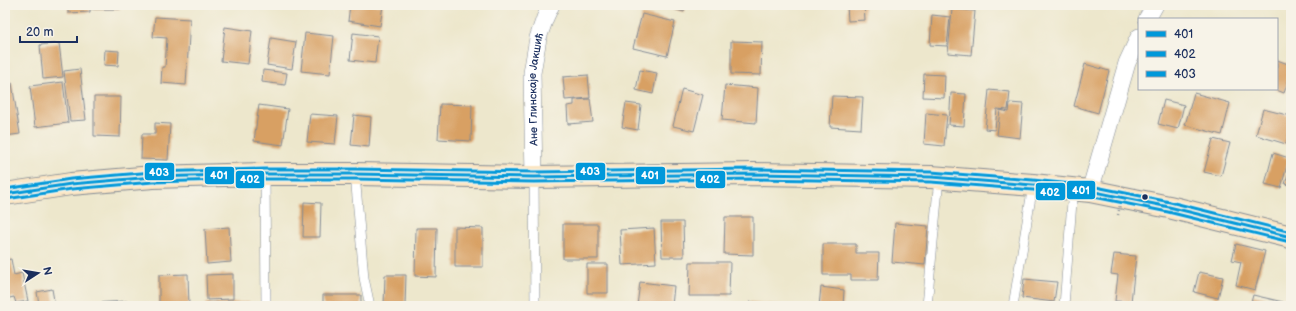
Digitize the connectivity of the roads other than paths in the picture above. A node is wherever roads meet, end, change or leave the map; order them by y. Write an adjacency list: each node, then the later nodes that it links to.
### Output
1 (1155, 5): 3 (street)
2 (550, 6): 7 (street, Ане Глинскаје Јакшић)
3 (1148, 18)
4 (1138, 39): 10 (street)
5 (265, 174): 6 (main road); 11 (main road); 13 (lane)
6 (354, 174): 7 (main road); 14 (lane)
7 (534, 177): 8 (main road); 15 (lane)
8 (939, 178): 9 (main road); 16 (lane)
9 (1033, 185): 10 (main road); 17 (lane)
10 (1081, 190): 12 (main road); 18 (lane)
11 (5, 194)
12 (1291, 237)
13 (266, 306)
14 (370, 306)
15 (535, 306)
16 (927, 306)
17 (1013, 306)
18 (1064, 306)

